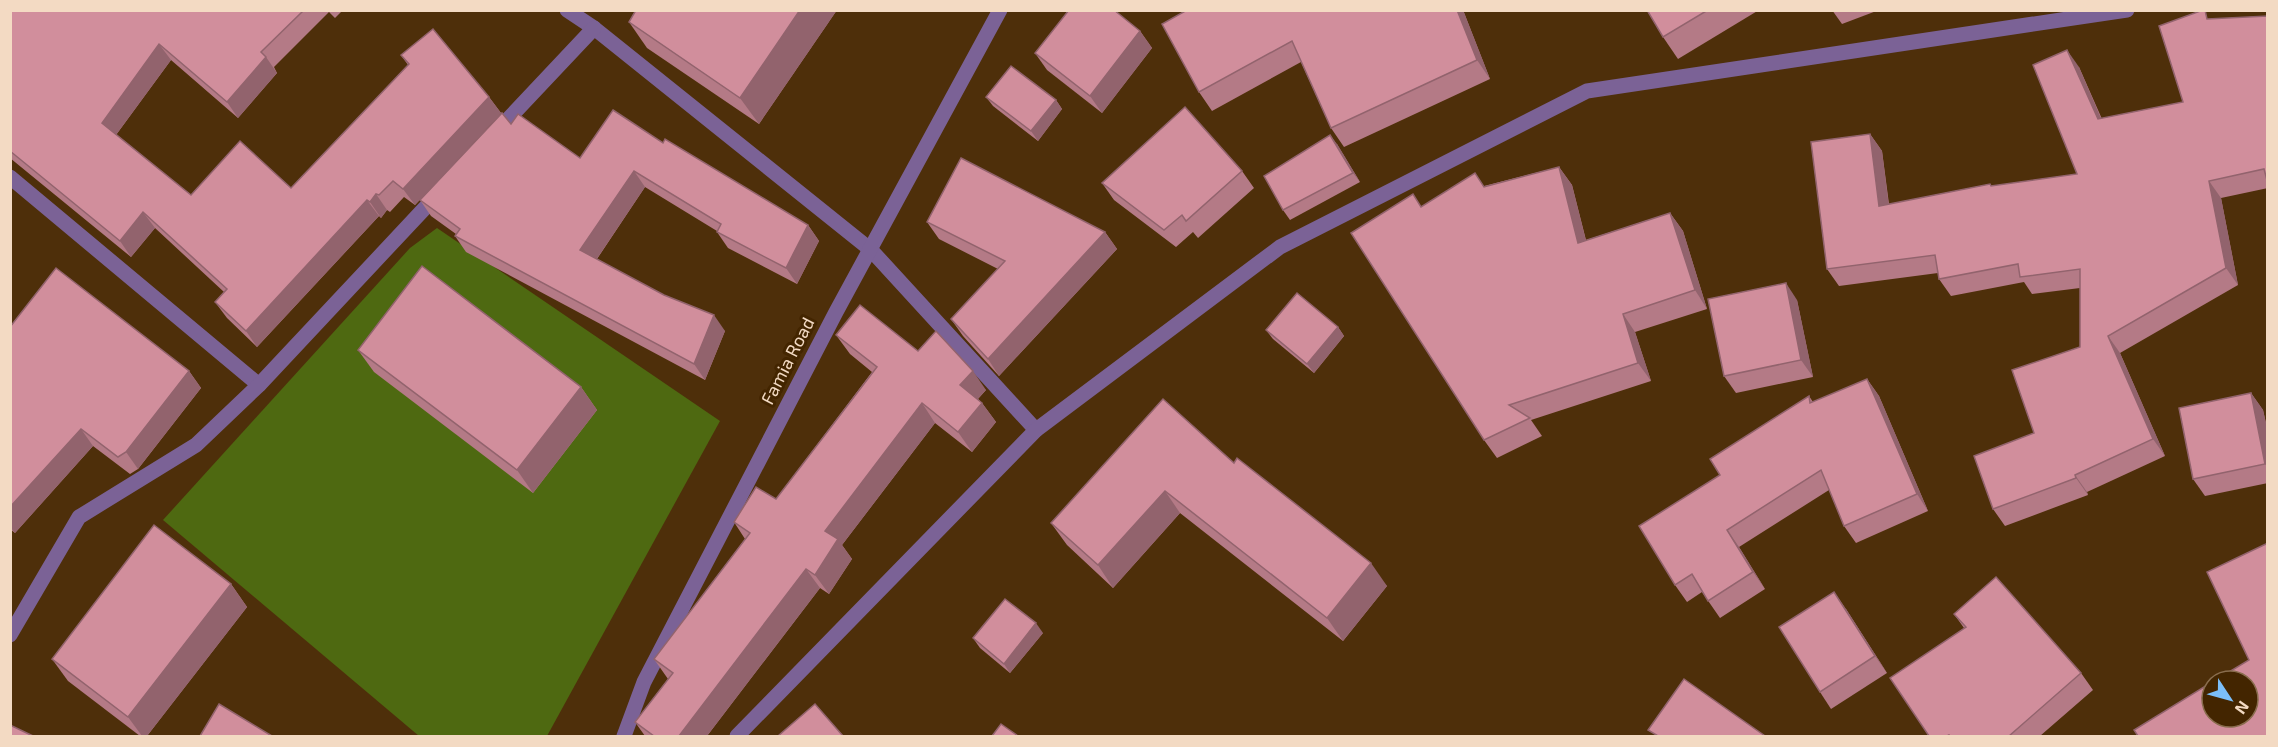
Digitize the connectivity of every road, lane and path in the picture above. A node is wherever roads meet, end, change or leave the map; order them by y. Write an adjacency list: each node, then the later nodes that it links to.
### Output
1 (567, 10): 4 (street)
2 (1000, 10): 8 (street, Famia Road)
3 (2127, 10): 10 (street)
4 (594, 28): 5 (street); 8 (street)
5 (488, 141)
6 (10, 177): 9 (street)
7 (447, 185): 9 (street)
8 (871, 250): 10 (street); 12 (street, Famia Road)
9 (259, 385): 11 (street)
10 (1036, 430): 13 (street)
11 (10, 636)
12 (624, 736)
13 (736, 736)

